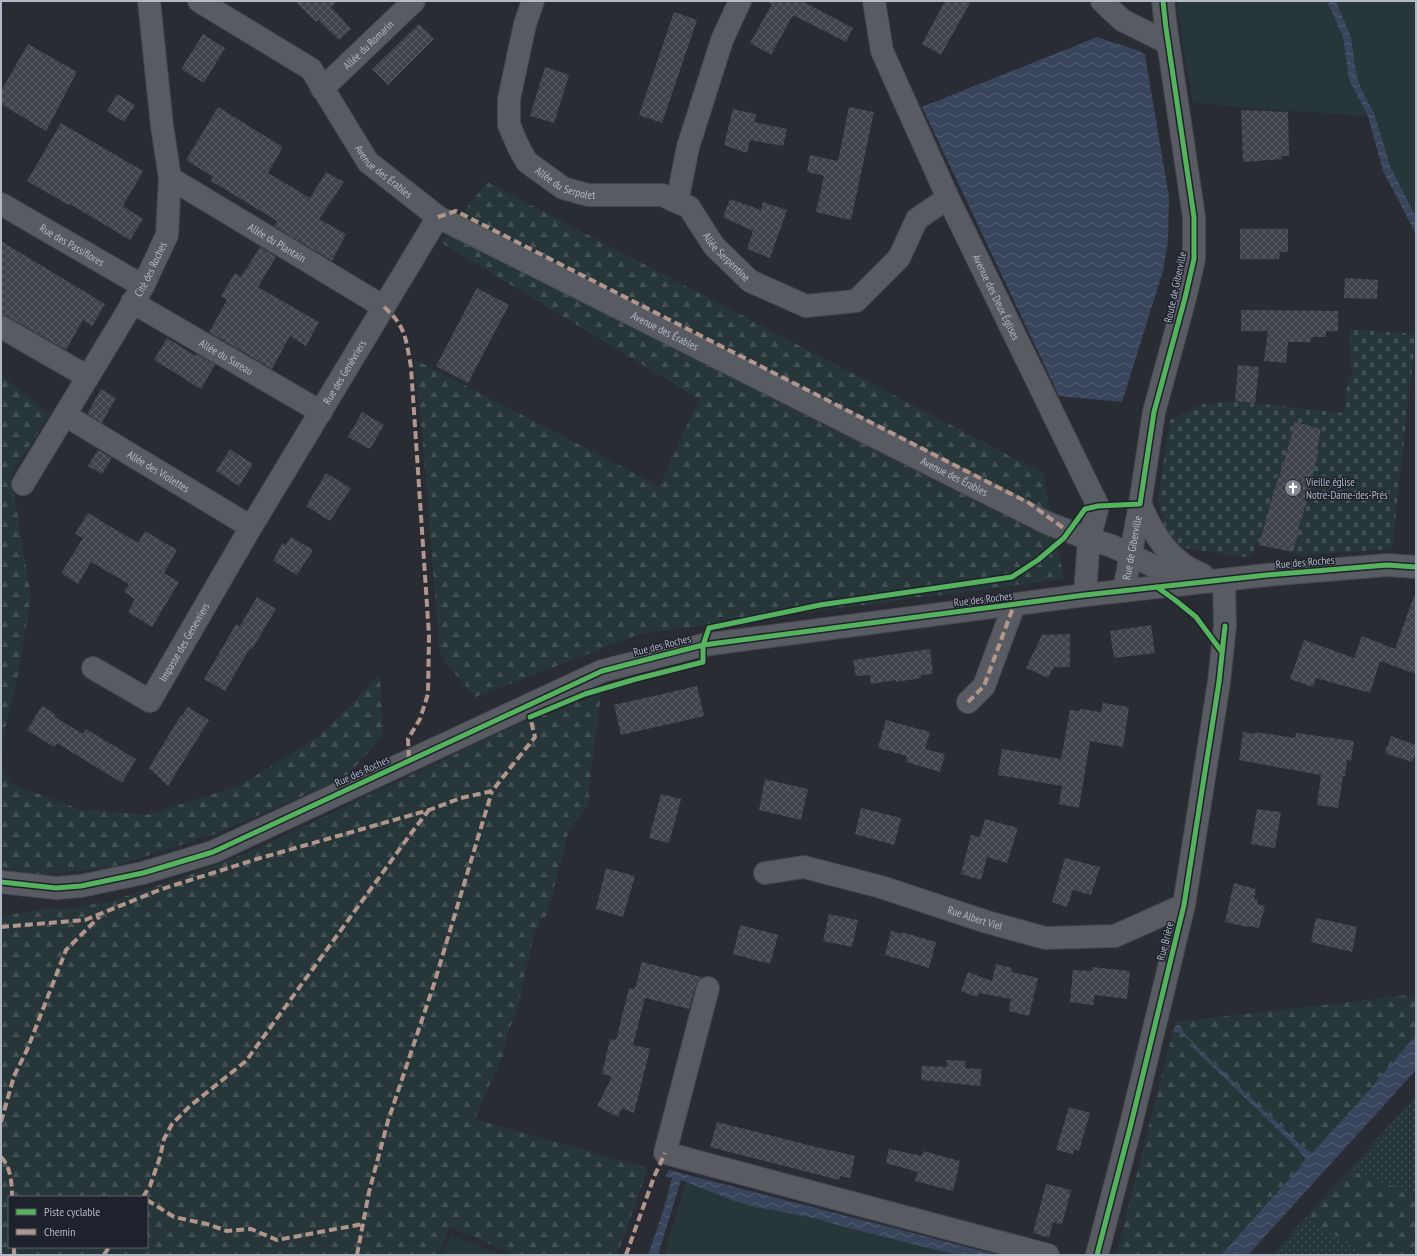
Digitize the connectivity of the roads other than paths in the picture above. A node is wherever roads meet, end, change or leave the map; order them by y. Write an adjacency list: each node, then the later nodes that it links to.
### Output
1 (149, 1): 11 (street, Cité des Roches)
2 (199, 1): 10 (street, Avenue des Érables)
3 (414, 1): 10 (street, Allée du Romarin)
4 (533, 1): 13 (street, Allée du Serpolet)
5 (740, 1): 13 (street)
6 (874, 1): 12 (street, Avenue des Deux Églises)
7 (1102, 1): 9 (street)
8 (1163, 1): 9 (street, Route de Giberville)
9 (1168, 43): 23 (street, Route de Giberville)
10 (322, 89): 15 (street, Avenue des Érables)
11 (170, 178): 16 (street, Cité des Roches); 17 (street, Allée du Plantain)
12 (948, 198): 13 (street, Allée Serpentine); 25 (street, Avenue des Deux Églises)
13 (677, 202)
14 (1, 204): 16 (street, Rue des Passiflores)
15 (438, 217): 17 (street, Rue des Genévriers); 25 (street, Avenue des Érables)
16 (137, 294): 19 (street, Cité des Roches); 20 (street, Allée du Sureau)
17 (384, 307): 20 (street, Rue des Genévriers)
18 (1, 327): 19 (street)
19 (88, 377): 21 (street, Cité des Roches)
20 (320, 412): 24 (street, Rue des Genévriers)
21 (65, 415): 22 (street, Cité des Roches); 24 (street, Allée des Violettes)
22 (23, 484)
23 (1140, 504): 26 (street, Rue de Giberville); 28 (street)
24 (251, 527): 33 (street, Impasse des Genevriers)
25 (1089, 539): 26 (street, Avenue des Érables); 31 (street, Avenue des Deux Églises)
26 (1131, 555): 29 (street, Avenue des Érables); 30 (street, Rue de Giberville)
27 (1416, 567): 28 (street, Rue des Roches)
28 (1221, 580): 29 (street, Rue des Roches); 37 (street, Rue Brière)
29 (1188, 584): 30 (street, Rue des Roches)
30 (1124, 591): 31 (street, Rue des Roches)
31 (1085, 595): 32 (street, Rue des Roches)
32 (1014, 605): 34 (street); 36 (street, Rue des Roches)
33 (93, 668)
34 (968, 702)
35 (765, 873): 37 (street, Rue Albert Viel)
36 (1, 882)
37 (1184, 905): 40 (street, Rue Brière)
38 (708, 988): 39 (street)
39 (1048, 1255)
40 (1097, 1255)

